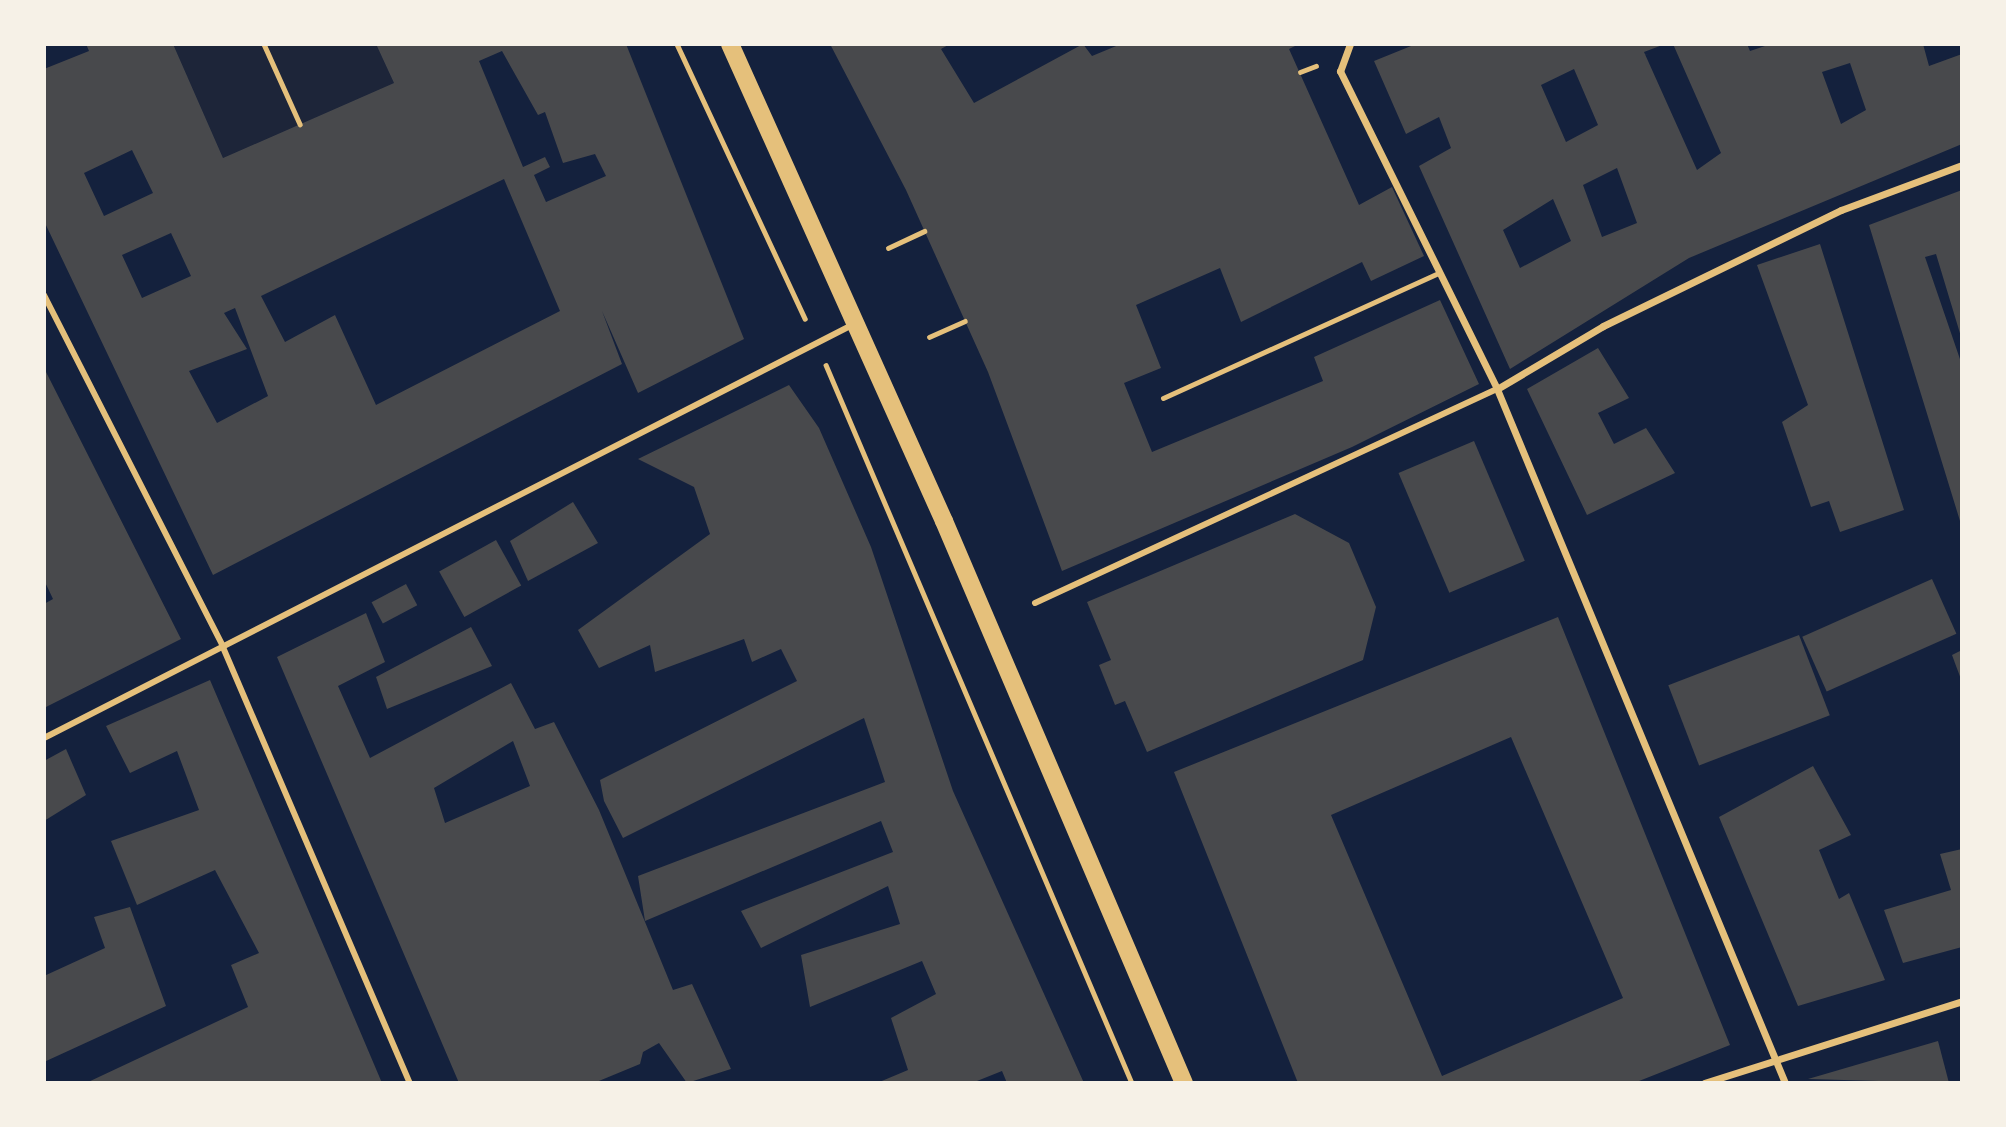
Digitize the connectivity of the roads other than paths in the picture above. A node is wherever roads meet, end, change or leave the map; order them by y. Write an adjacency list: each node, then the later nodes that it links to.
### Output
1 (730, 44): 6 (main road)
2 (1350, 44): 4 (street)
3 (1962, 165): 7 (street)
4 (1440, 273): 7 (street); 8 (lane)
5 (44, 295): 10 (street)
6 (857, 322): 10 (street); 15 (main road)
7 (1497, 389): 9 (street); 13 (street)
8 (1164, 398)
9 (1035, 603)
10 (222, 645): 11 (street); 14 (street)
11 (44, 738)
12 (1962, 1001): 13 (street)
13 (1773, 1056): 16 (street); 17 (street)
14 (410, 1083)
15 (1184, 1083)
16 (1704, 1083)
17 (1785, 1083)

